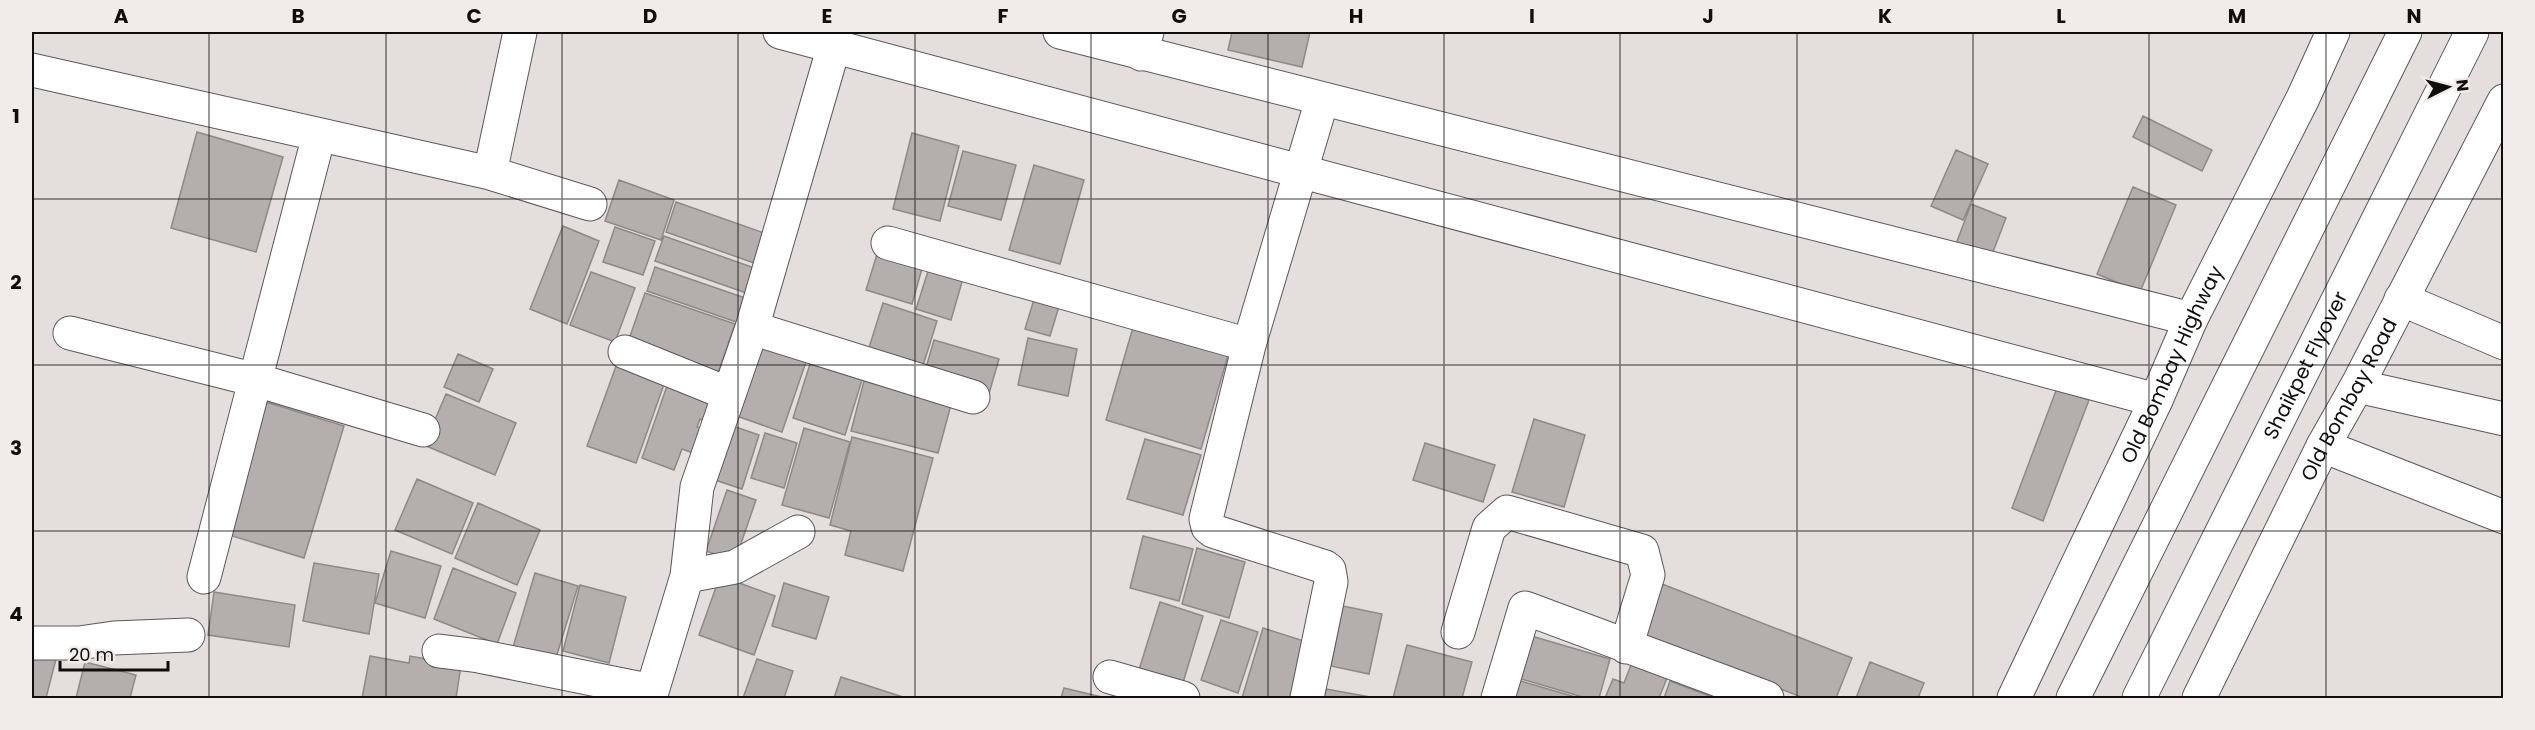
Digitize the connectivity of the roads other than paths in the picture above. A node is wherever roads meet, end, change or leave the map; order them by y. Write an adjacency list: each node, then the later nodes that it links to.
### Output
1 (520, 32): 14 (street)
2 (780, 32): 8 (street)
3 (1060, 32): 7 (street)
4 (2333, 32): 18 (street, Old Bombay Highway)
5 (2405, 32): 48 (street)
6 (2472, 32): 49 (street, Shaikpet Flyover)
7 (1144, 43): 10 (street)
8 (834, 46): 13 (street); 19 (street)
9 (32, 70): 12 (street)
10 (1322, 100): 13 (street); 18 (street)
11 (2504, 101): 17 (street, Old Bombay Road)
12 (319, 135): 14 (street); 24 (street)
13 (1300, 172): 22 (street); 28 (street)
14 (489, 173): 15 (street)
15 (590, 204)
16 (888, 243): 22 (street)
17 (2402, 298): 21 (street); 25 (street, Old Bombay Road)
18 (2191, 319): 28 (street, Old Bombay Highway)
19 (752, 328): 26 (street); 27 (street)
20 (70, 333): 24 (street)
21 (2504, 344)
22 (1249, 345): 44 (street)
23 (625, 352): 26 (street)
24 (256, 380): 30 (street); 35 (street)
25 (2357, 386): 29 (street); 31 (street, Old Bombay Road)
26 (729, 394): 34 (street)
27 (973, 397)
28 (2156, 400): 47 (street, Old Bombay Highway)
29 (2504, 420)
30 (423, 430)
31 (2323, 446): 32 (street); 50 (street, Old Bombay Road)
32 (2504, 517)
33 (798, 532): 34 (street)
34 (687, 576): 42 (street)
35 (204, 577)
36 (1458, 632): 39 (street)
37 (188, 634): 38 (street)
38 (32, 642)
39 (1626, 646): 45 (street); 46 (street)
40 (439, 651): 42 (street)
41 (1110, 677): 43 (street)
42 (651, 695)
43 (1183, 699)
44 (1307, 699)
45 (1498, 699)
46 (1767, 699)
47 (2014, 699)
48 (2073, 699)
49 (2139, 699)
50 (2199, 699)

